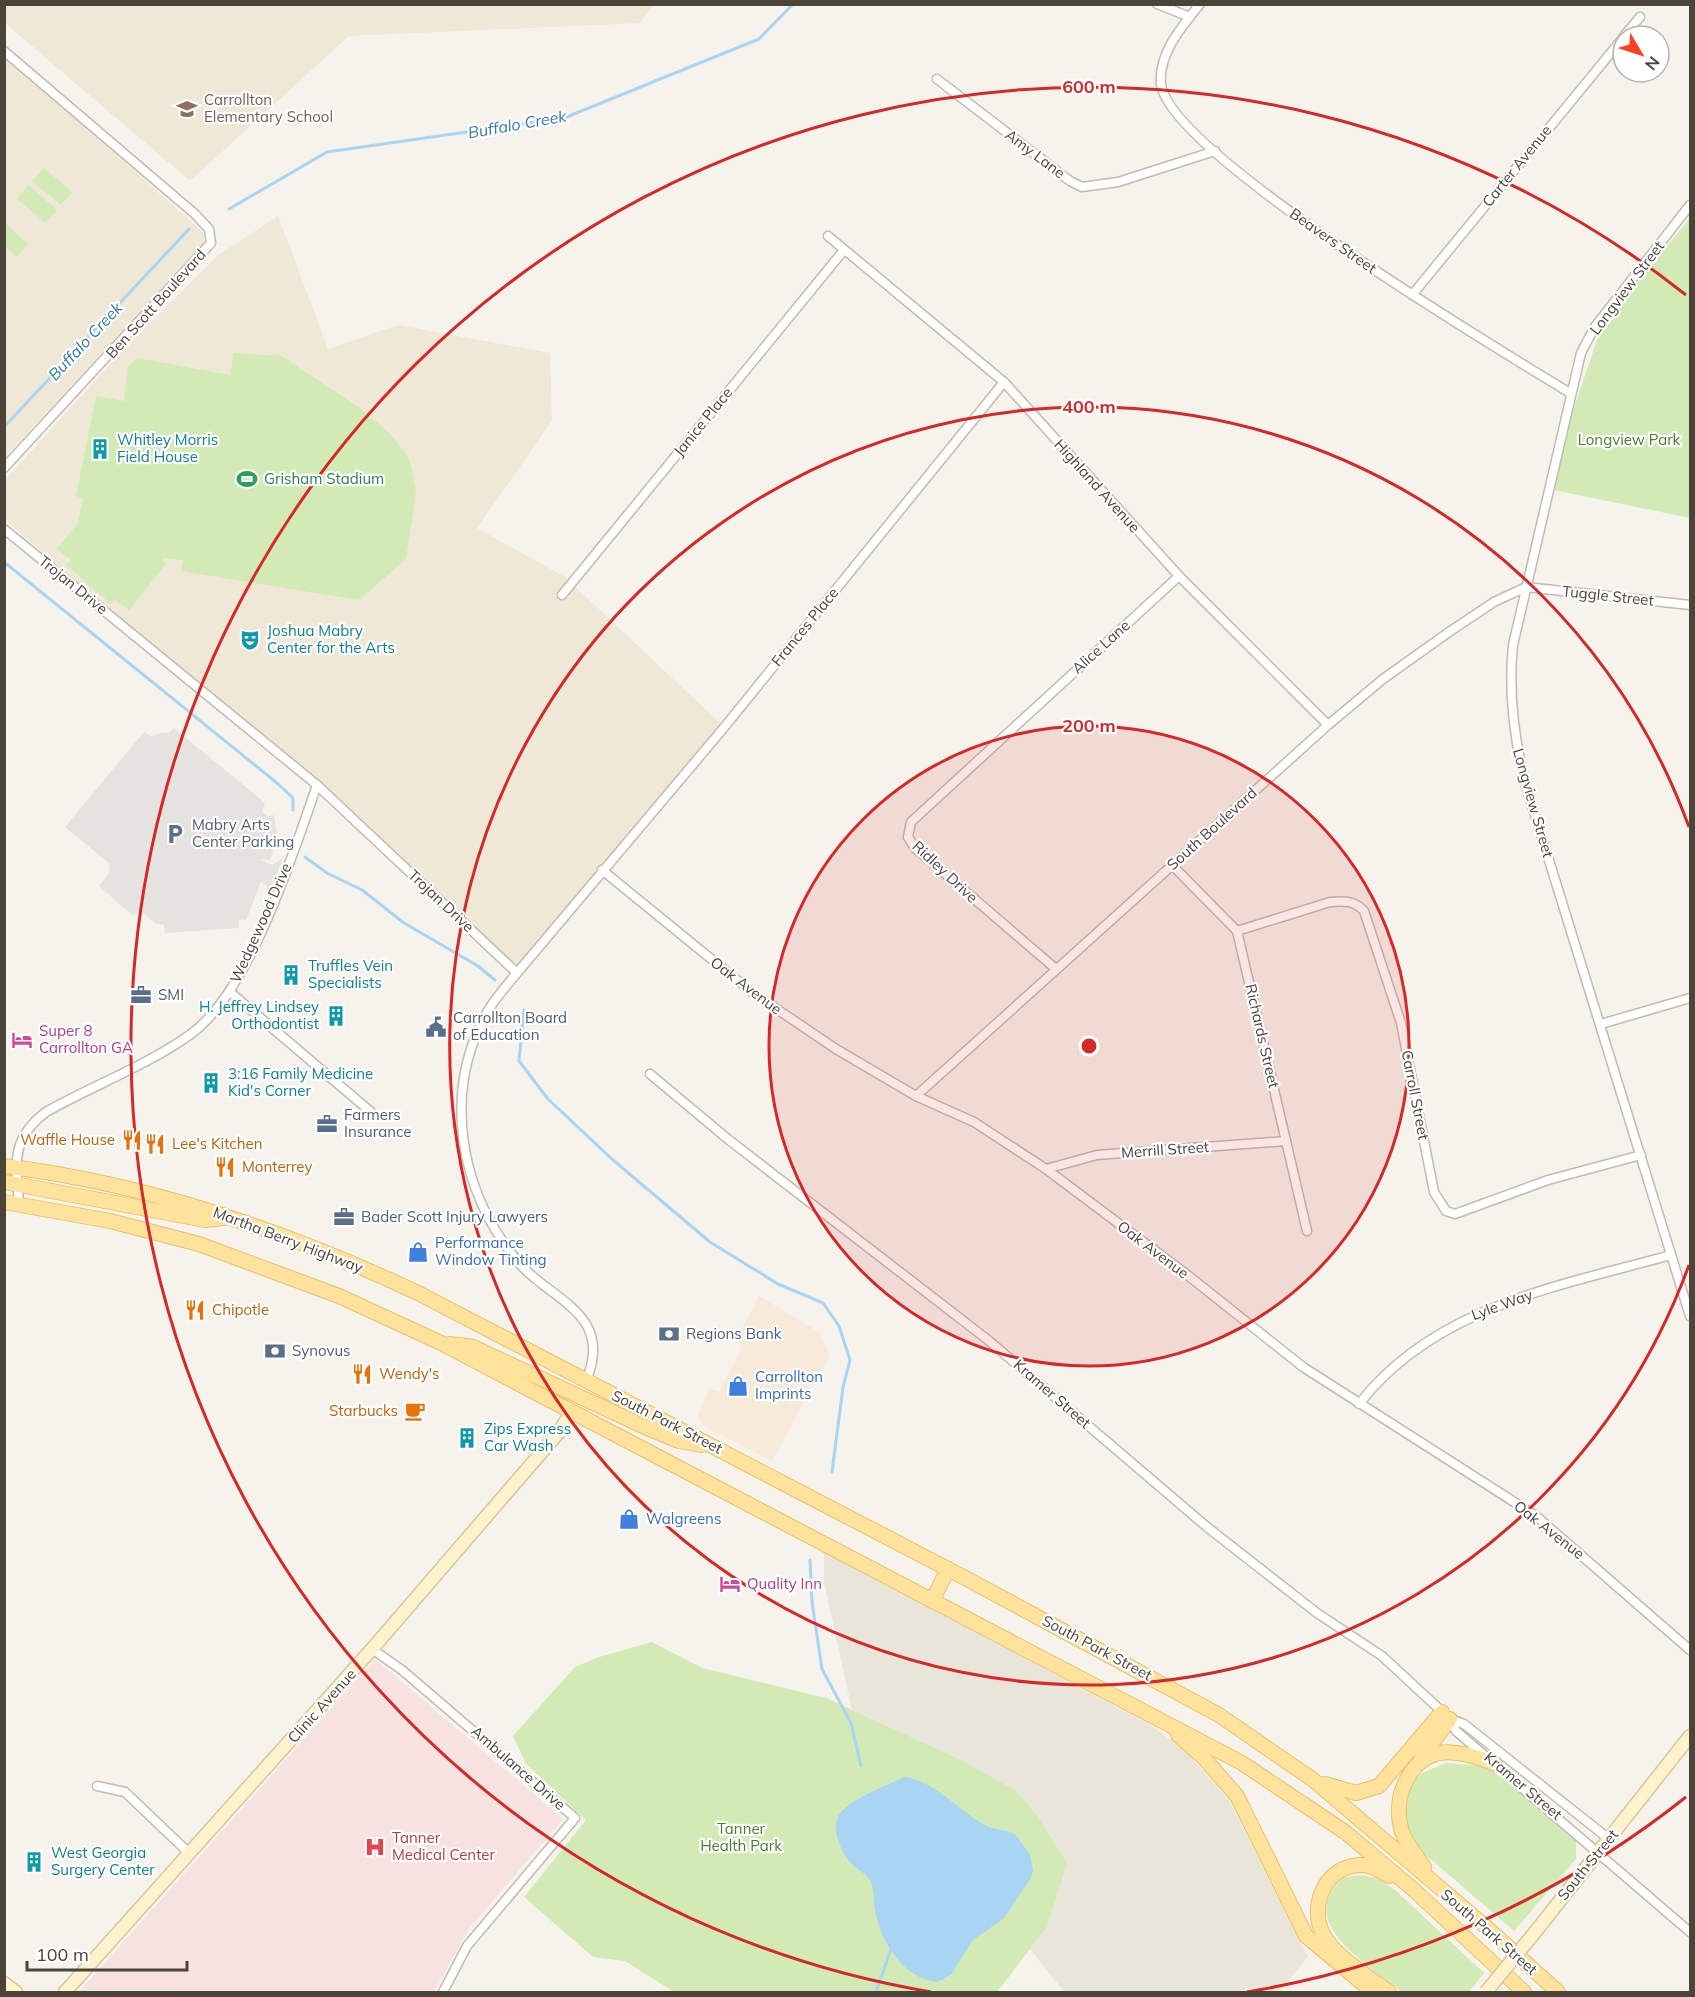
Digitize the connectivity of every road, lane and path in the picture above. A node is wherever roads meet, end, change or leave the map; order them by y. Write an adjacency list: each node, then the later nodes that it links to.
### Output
1 (1157, 4): 3 (street)
2 (1200, 4): 3 (street, Beavers Street)
3 (1190, 17): 9 (street, Beavers Street)
4 (1640, 17): 5 (street, Carter Avenue)
5 (1634, 24)
6 (4, 51): 16 (street, Ben Scott Boulevard)
7 (1611, 53): 13 (street, Carter Avenue)
8 (937, 79): 9 (street, Amy Lane)
9 (1215, 152): 13 (street, Beavers Street)
10 (1690, 205): 15 (street, Longview Street)
11 (828, 236): 12 (street, Highland Avenue)
12 (844, 250): 14 (street, Highland Avenue); 20 (street, Janice Place)
13 (1412, 295): 15 (street, Beavers Street)
14 (1004, 382): 18 (street, Highland Avenue); 26 (street, Frances Place)
15 (1570, 393): 19 (street, Longview Street)
16 (4, 468)
17 (4, 529): 24 (street, Trojan Drive)
18 (1179, 576): 22 (street, Alice Lane); 23 (street, Highland Avenue)
19 (1526, 587): 21 (street, Tuggle Street); 23 (street, South Boulevard); 32 (street, Longview Street)
20 (562, 595)
21 (1690, 605)
22 (1023, 718): 28 (street, Ridley Drive)
23 (1328, 725): 25 (street, South Boulevard)
24 (318, 785): 29 (street, Trojan Drive); 30 (street, Wedgewood Drive)
25 (1172, 865): 27 (street); 28 (street, South Boulevard)
26 (602, 870): 29 (street, Frances Place); 34 (street, Oak Avenue)
27 (1237, 931): 36 (street, Richards Street); 37 (street, Carroll Street)
28 (1056, 969): 34 (street, South Boulevard)
29 (517, 973): 48 (street)
30 (230, 992): 35 (street); 38 (street, Wedgewood Drive)
31 (1690, 998): 32 (street)
32 (1601, 1024): 37 (street, Longview Street)
33 (650, 1074): 57 (street, Kramer Street)
34 (916, 1096): 39 (street, Oak Avenue)
35 (371, 1112)
36 (1286, 1141): 39 (street, Merrill Street); 44 (street, Richards Street)
37 (1641, 1155): 45 (street, Longview Street)
38 (11, 1167): 40 (street, Wedgewood Drive); 43 (main road, Martha Berry Highway)
39 (1046, 1169): 50 (street, Oak Avenue)
40 (11, 1183): 42 (street, Wedgewood Drive); 43 (main road)
41 (4, 1202): 42 (main road)
42 (19, 1204): 47 (main road)
43 (229, 1217): 48 (main road, Martha Berry Highway)
44 (1307, 1231)
45 (1671, 1255): 46 (street, Longview Street); 50 (street, Lyle Way)
46 (1690, 1316)
47 (441, 1343): 49 (main road); 51 (main road)
48 (586, 1381): 49 (main road); 52 (main road, South Park Street)
49 (579, 1395): 51 (main road); 52 (main road)
50 (1359, 1404): 56 (street, Oak Avenue)
51 (571, 1412): 54 (main road, South Park Street); 55 (street, Clinic Avenue)
52 (715, 1447): 53 (main road, South Park Street)
53 (948, 1569): 54 (main road); 62 (main road, South Park Street)
54 (932, 1601): 58 (main road, South Park Street)
55 (372, 1649): 66 (street, Clinic Avenue); 73 (street, Ambulance Drive)
56 (1690, 1650)
57 (1446, 1715): 60 (main road); 61 (street, Kramer Street); 62 (main road); 64 (street, Kramer Street)
58 (1159, 1718): 68 (main road, South Park Street); 74 (main road)
59 (1690, 1736): 64 (street, South Street)
60 (1421, 1758): 61 (main road); 67 (main road)
61 (1495, 1764): 65 (street, Kramer Street)
62 (1312, 1779): 67 (main road, South Park Street)
63 (96, 1786): 66 (street)
64 (1609, 1839): 65 (street, South Street)
65 (1599, 1851): 69 (street, Kramer Street); 76 (street, South Street, bridge)
66 (190, 1854): 72 (street, Clinic Avenue)
67 (1435, 1884): 78 (main road, South Park Street)
68 (1414, 1890): 75 (main road); 77 (main road, South Park Street)
69 (1690, 1932)
70 (4, 1983): 71 (street)
71 (16, 1992)
72 (65, 1992)
73 (443, 1992)
74 (1372, 1992)
75 (1389, 1992)
76 (1486, 1992)
77 (1524, 1992)
78 (1558, 1992)

